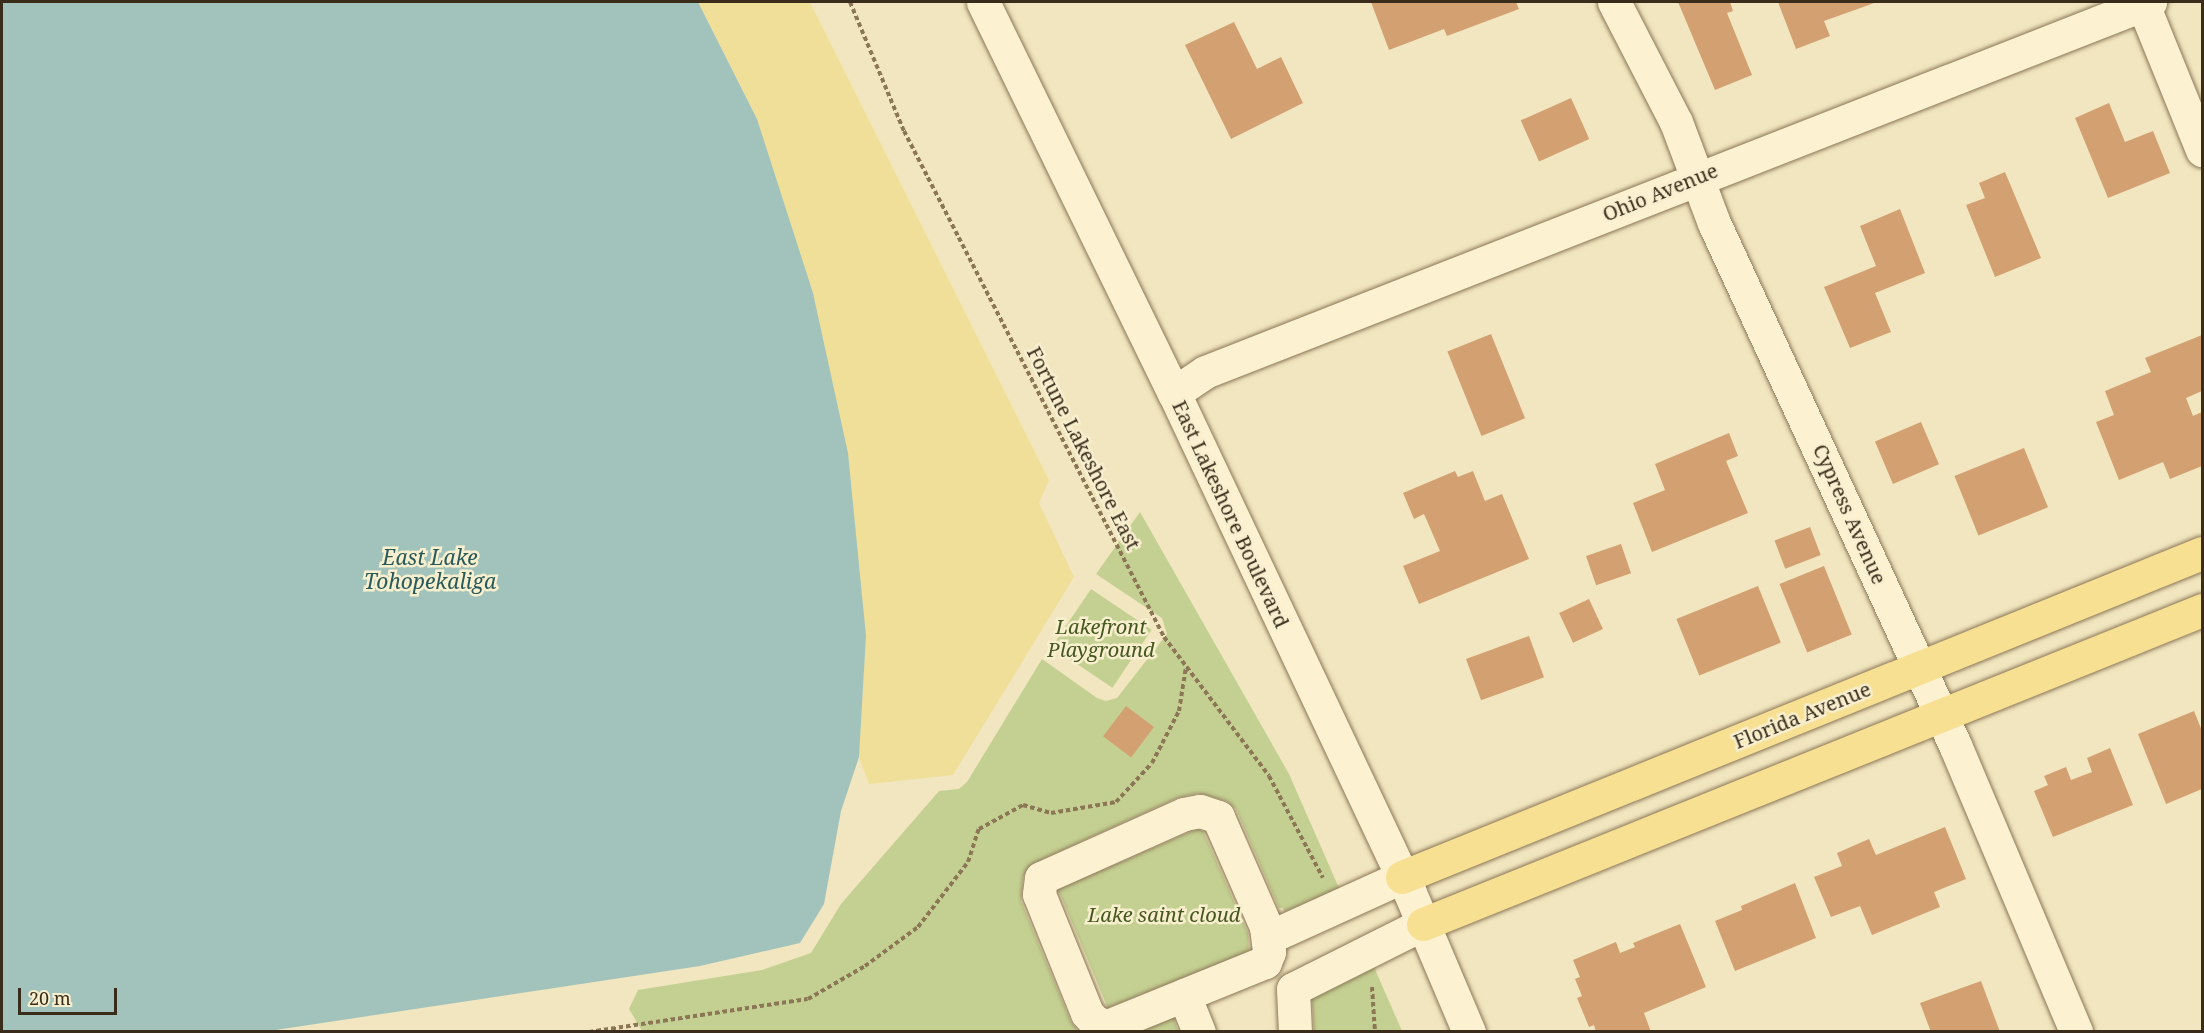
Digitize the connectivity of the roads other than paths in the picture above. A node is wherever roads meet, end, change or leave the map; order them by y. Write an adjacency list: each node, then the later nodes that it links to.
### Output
1 (983, 2): 6 (street, East Lakeshore Boulevard)
2 (1614, 2): 5 (street, Cypress Avenue)
3 (2145, 2): 4 (street); 5 (street, Ohio Avenue)
4 (2202, 150)
5 (1696, 177): 6 (street, Ohio Avenue); 9 (street, Cypress Avenue)
6 (1174, 393): 11 (street, East Lakeshore Boulevard)
7 (2202, 553): 9 (main road, Florida Avenue)
8 (2202, 610): 10 (main road)
9 (1919, 667): 10 (street, Cypress Avenue); 11 (main road, Florida Avenue)
10 (1940, 715): 12 (main road); 20 (street, Cypress Avenue)
11 (1402, 877): 12 (street, East Lakeshore Boulevard); 13 (street)
12 (1423, 924): 15 (street); 19 (street, East Lakeshore Boulevard)
13 (1266, 927): 14 (street); 16 (street)
14 (1265, 963): 15 (street); 16 (street)
15 (1293, 989): 18 (street)
16 (1184, 995): 17 (street)
17 (1199, 1032)
18 (1294, 1032)
19 (1469, 1032)
20 (2076, 1032)

